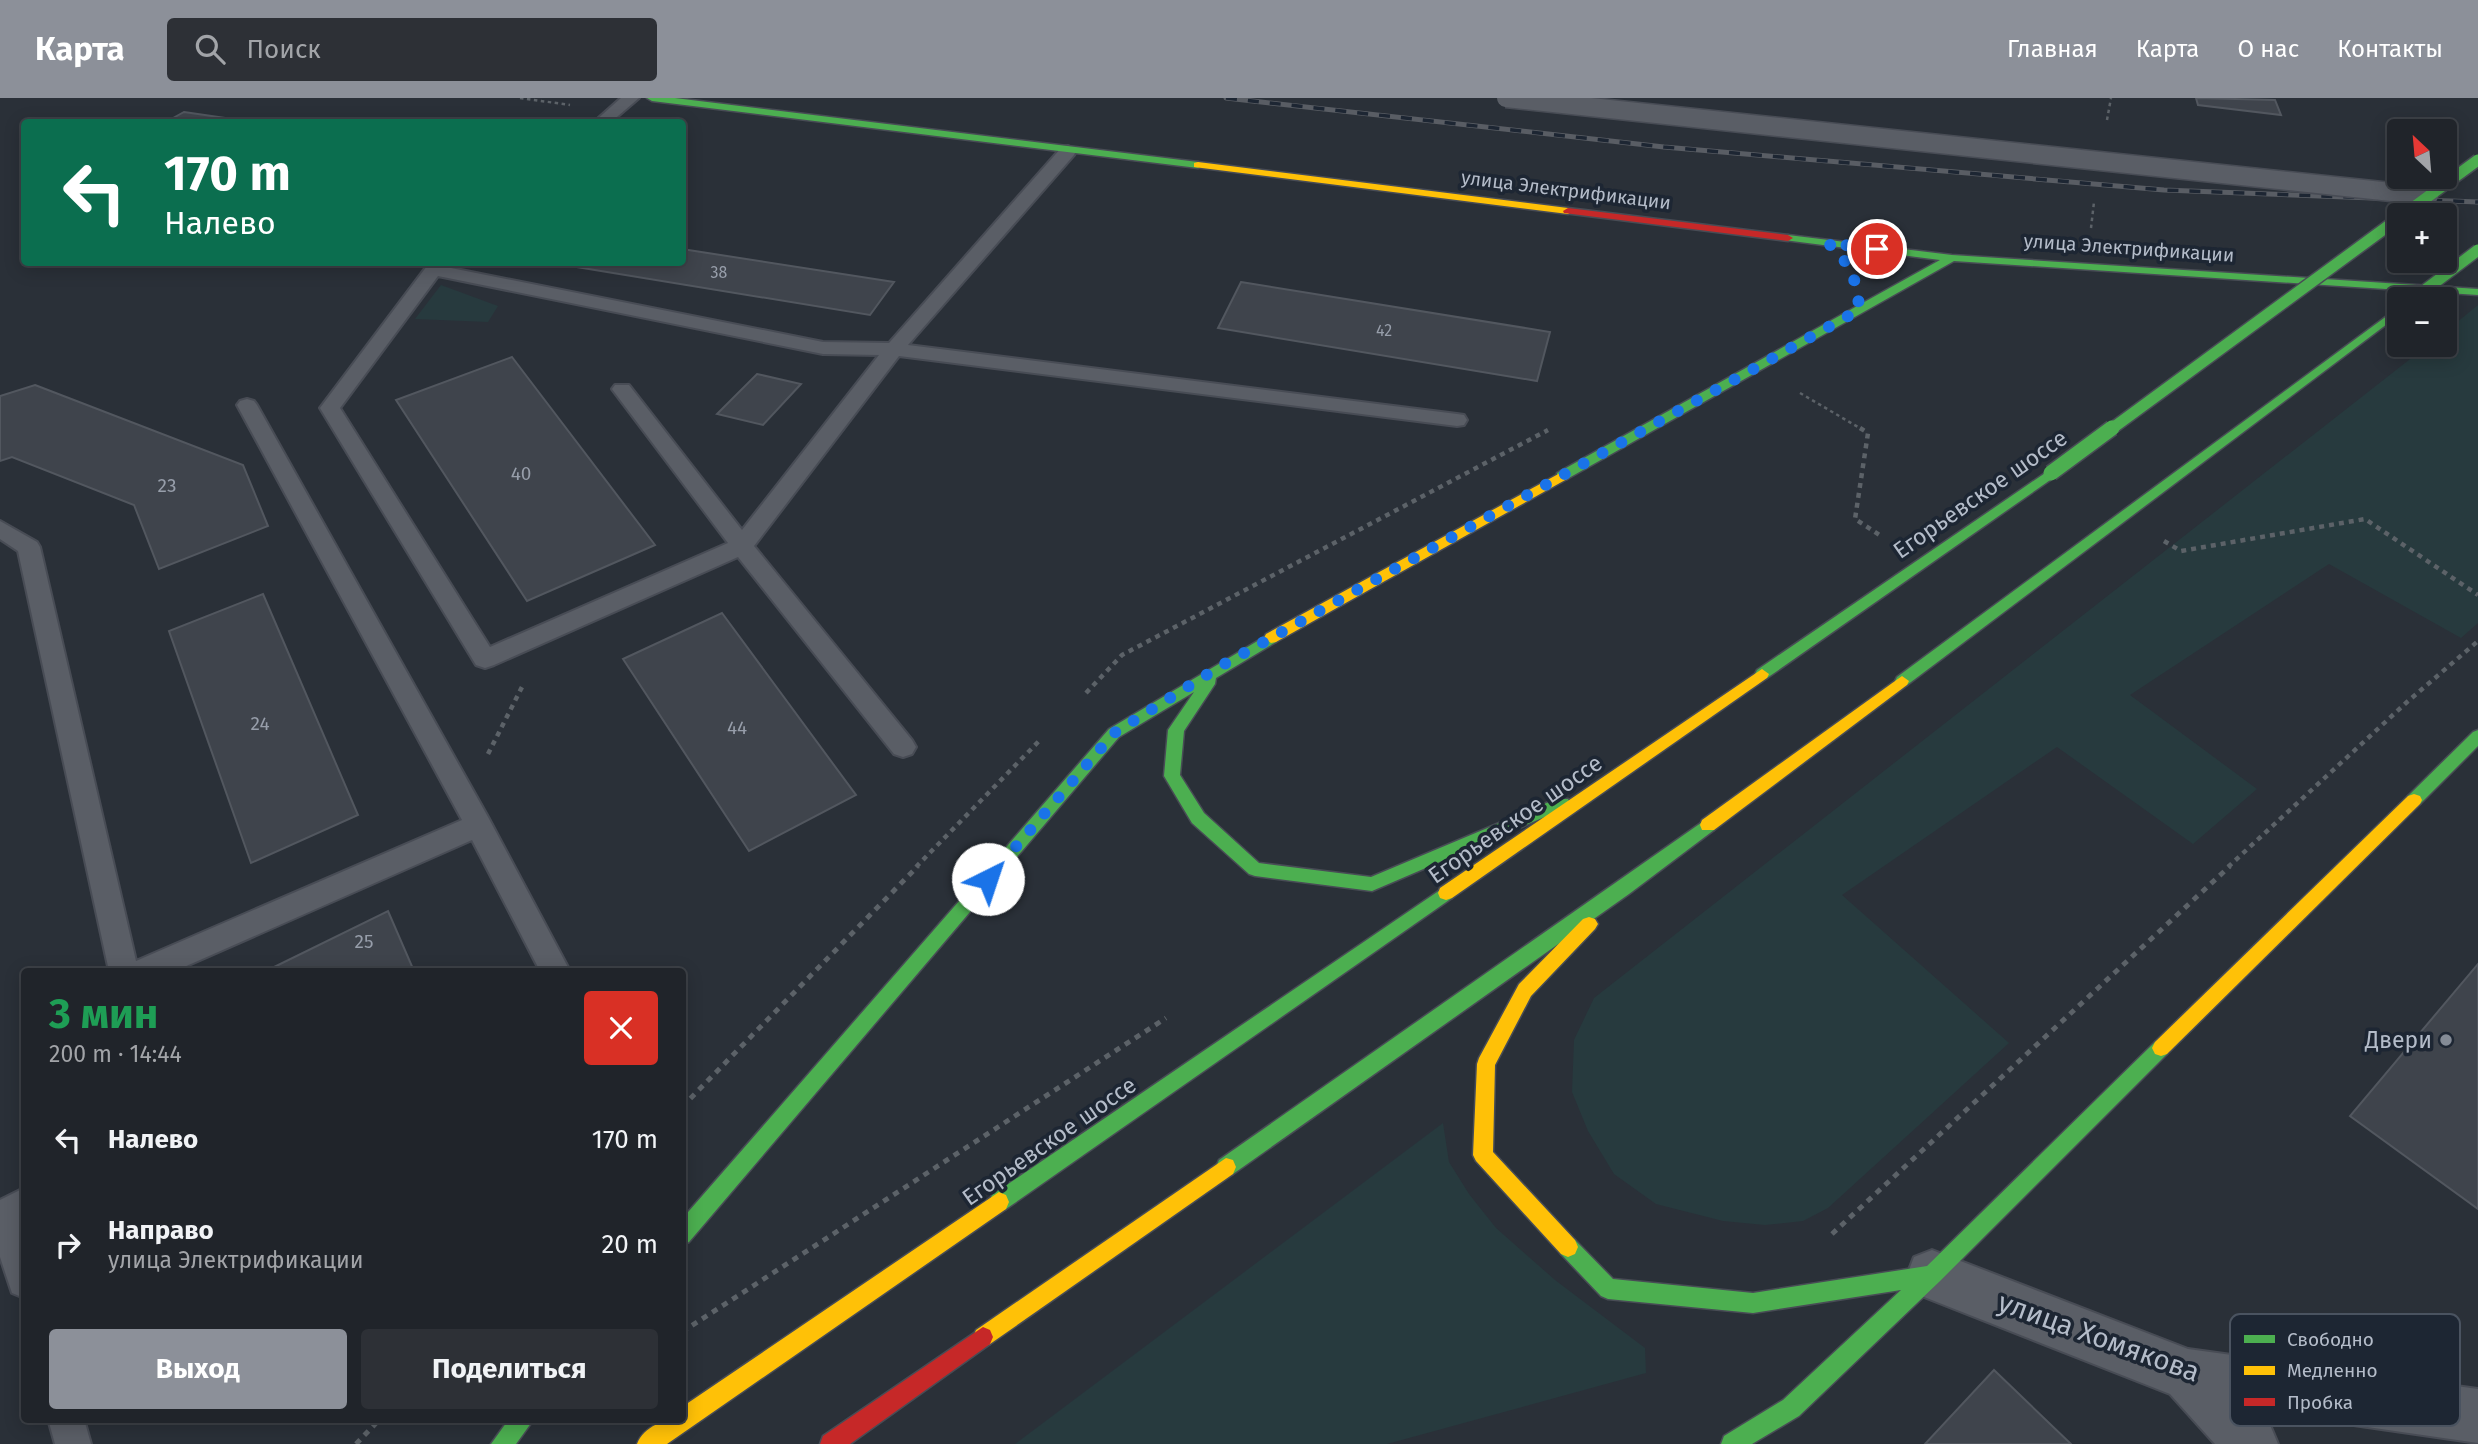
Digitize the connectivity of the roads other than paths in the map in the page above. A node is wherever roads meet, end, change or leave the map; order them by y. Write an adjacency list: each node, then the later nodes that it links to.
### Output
1 (631, 98): 4 (lane)
2 (652, 98): 5 (main road, улица Электрификации)
3 (1506, 98): 7 (lane, bridge)
4 (606, 119)
5 (1068, 151): 10 (main road, улица Электрификации); 20 (lane)
6 (2478, 160): 7 (main road, Егорьевское шоссе, bridge)
7 (2429, 196): 8 (main road, Егорьевское шоссе, bridge)
8 (2420, 203)
9 (2387, 227): 29 (main road, Егорьевское шоссе, bridge)
10 (1828, 243): 12 (main road, улица Электрификации); 13 (main road)
11 (2478, 250): 15 (main road, bridge)
12 (1952, 258): 17 (main road, улица Электрификации); 18 (main road)
13 (1847, 264)
14 (437, 266): 20 (lane); 25 (lane)
15 (2429, 287)
16 (1858, 289): 18 (main road)
17 (2478, 292)
18 (1859, 310): 26 (main road)
19 (2387, 319): 31 (main road)
20 (894, 349): 23 (lane); 25 (lane)
21 (622, 389): 25 (lane)
22 (247, 405): 30 (lane)
23 (1457, 420)
24 (0, 529): 32 (lane)
25 (742, 546): 28 (lane)
26 (1219, 667): 29 (main road); 36 (main road)
27 (2478, 736): 38 (main road)
28 (903, 747)
29 (1605, 784): 43 (main road, Егорьевское шоссе)
30 (471, 814): 33 (lane); 34 (lane)
31 (1623, 889): 38 (main road); 52 (main road)
32 (123, 968)
33 (151, 968)
34 (553, 968)
35 (10, 1212): 37 (lane)
36 (686, 1229)
37 (21, 1266)
38 (1932, 1275): 39 (street, улица Хомякова); 53 (main road)
39 (2188, 1375): 40 (street, улица Хомякова); 44 (street)
40 (2230, 1381)
41 (2460, 1413): 42 (street, улица Хомякова)
42 (2478, 1416)
43 (686, 1418)
44 (2230, 1421)
45 (67, 1423): 49 (lane)
46 (520, 1423): 50 (main road)
47 (678, 1423): 51 (main road, Егорьевское шоссе)
48 (2235, 1426): 54 (street)
49 (73, 1444)
50 (502, 1444)
51 (648, 1444)
52 (831, 1444)
53 (1732, 1444)
54 (2251, 1444)

